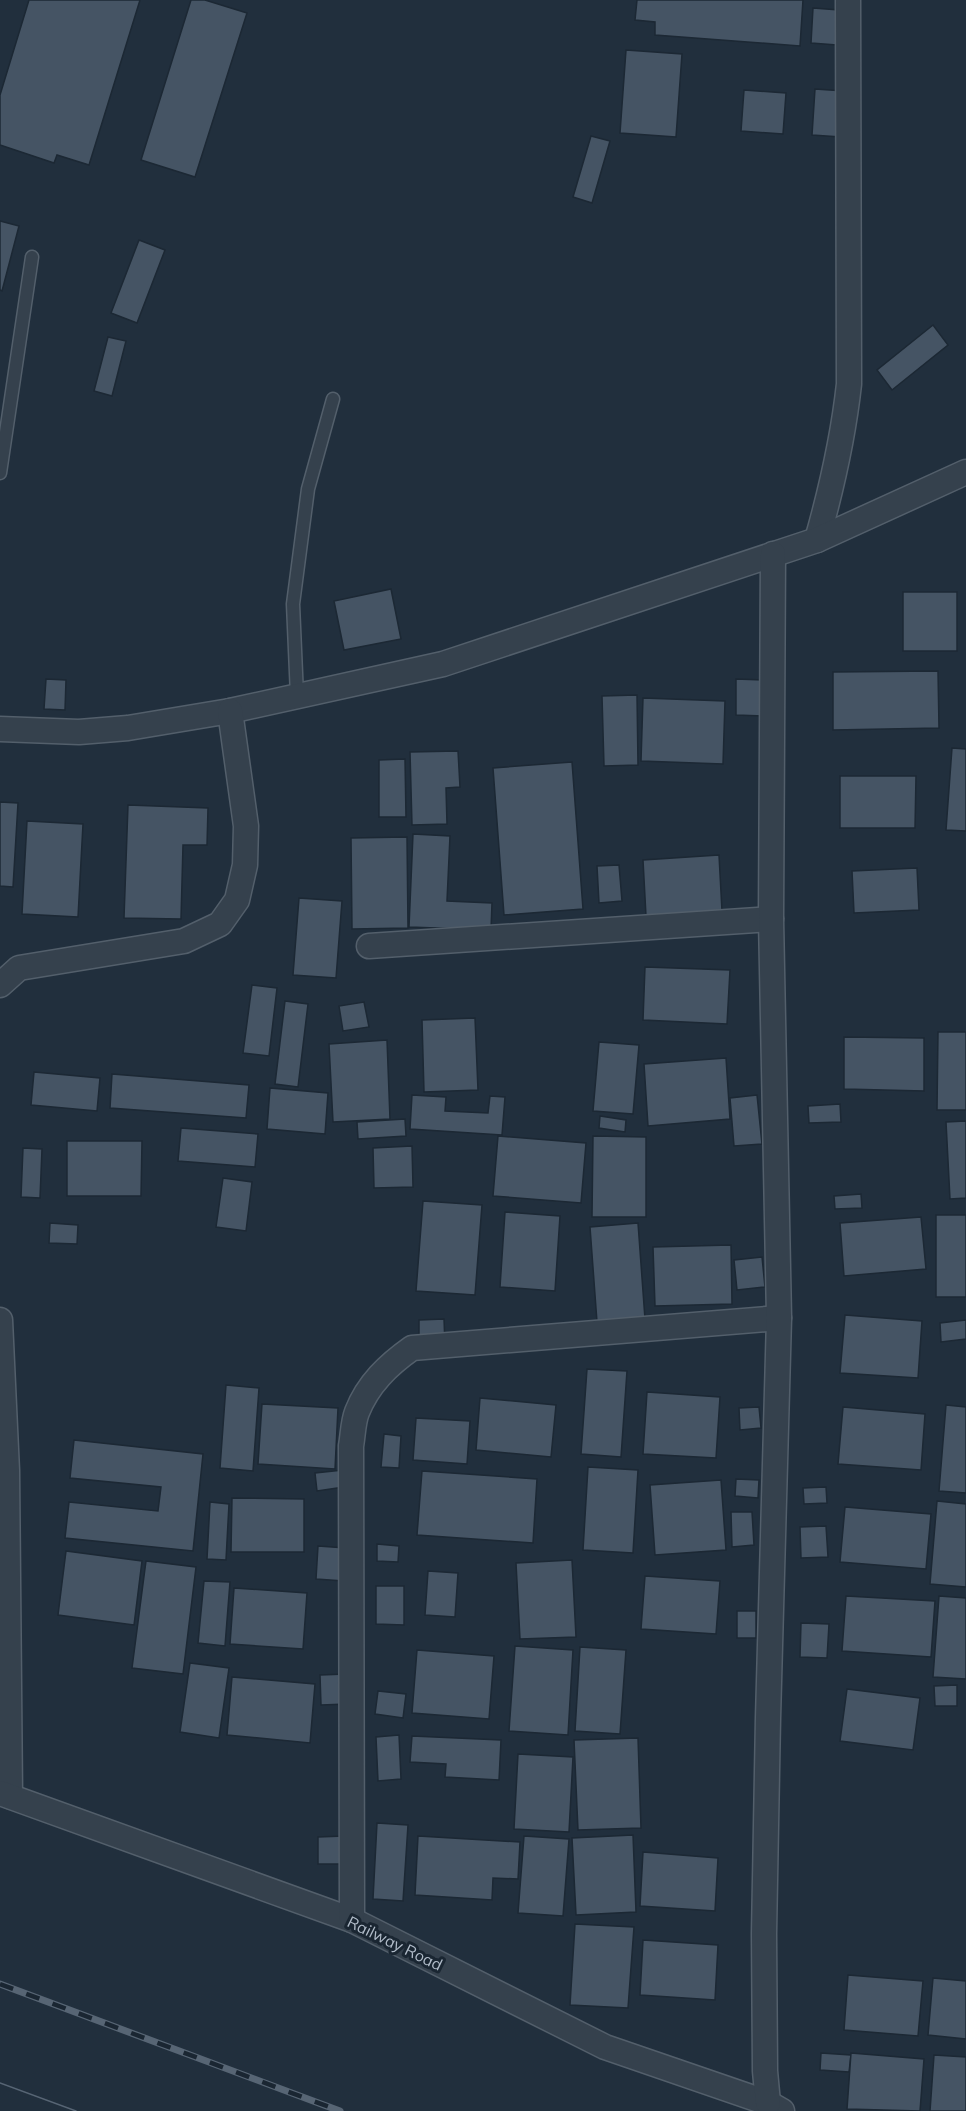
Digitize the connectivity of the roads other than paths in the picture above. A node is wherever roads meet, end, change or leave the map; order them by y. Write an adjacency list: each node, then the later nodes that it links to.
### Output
1 (848, 0): 6 (street)
2 (32, 257): 5 (lane)
3 (333, 399): 8 (lane)
4 (966, 472): 6 (street)
5 (0, 473)
6 (817, 540): 7 (street)
7 (774, 554): 8 (street); 11 (street)
8 (297, 696): 9 (street)
9 (230, 711): 10 (street); 13 (street)
10 (0, 729)
11 (771, 919): 12 (street); 14 (street)
12 (369, 946)
13 (0, 985)
14 (779, 1318): 17 (street); 18 (street)
15 (0, 1320): 16 (street)
16 (5, 1795): 17 (street, Railway Road)
17 (352, 1920): 18 (street, Railway Road)
18 (775, 2107)

